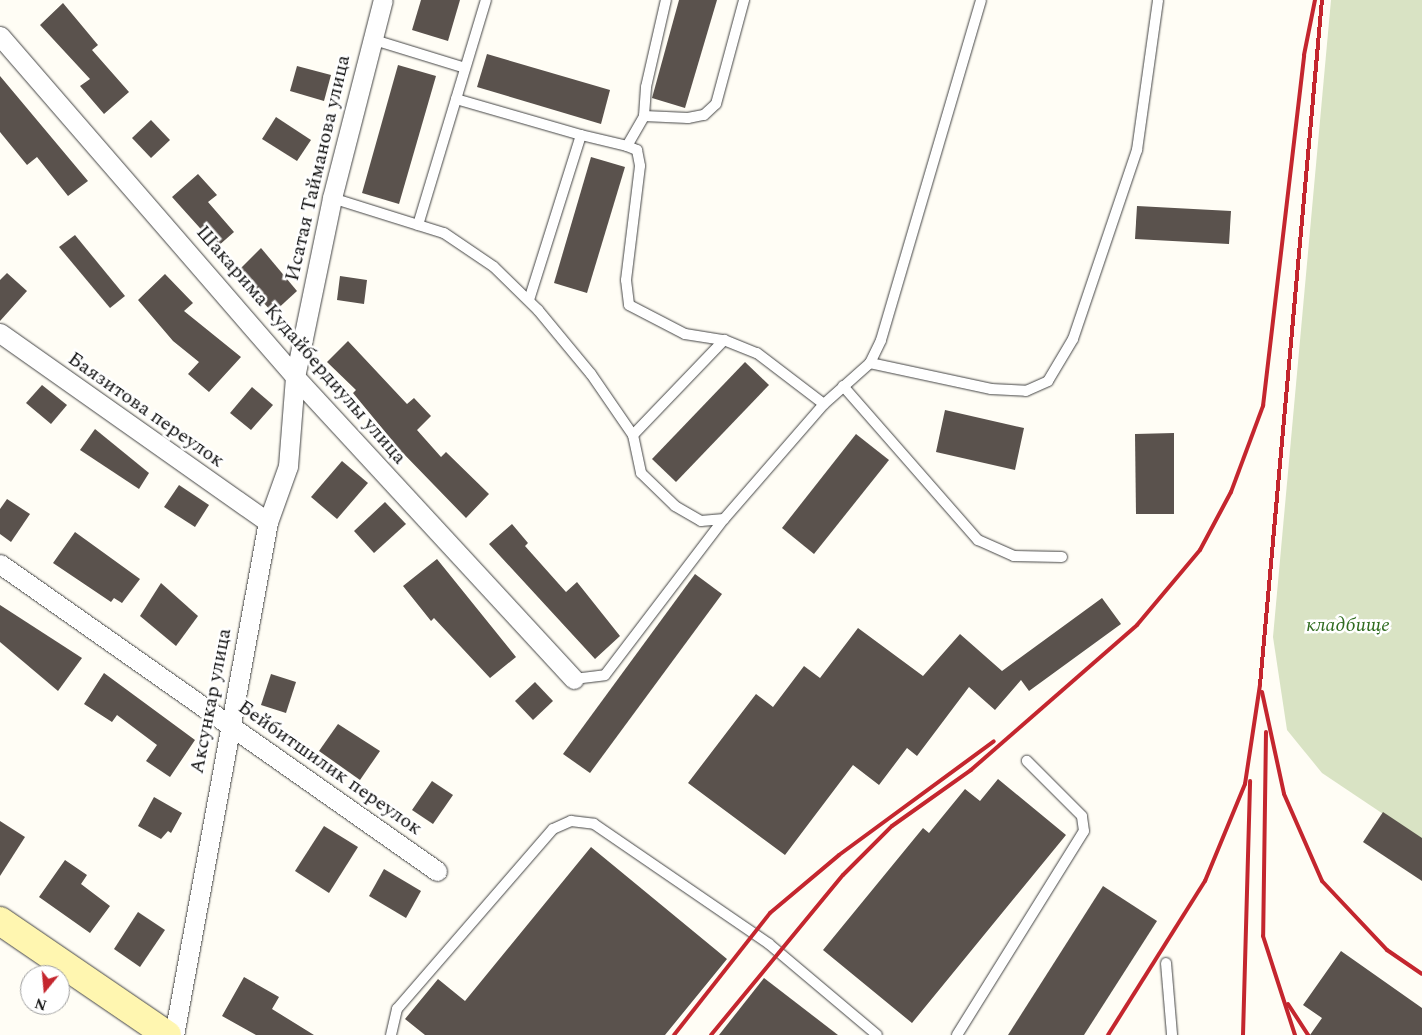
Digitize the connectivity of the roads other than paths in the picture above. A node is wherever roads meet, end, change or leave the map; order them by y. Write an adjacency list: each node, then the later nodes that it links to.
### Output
1 (382, 0): 8 (street, Исатая Тайманова улица)
2 (486, 0): 9 (lane)
3 (666, 0): 11 (lane)
4 (744, 0): 11 (lane)
5 (981, 0): 19 (lane)
6 (1158, 0): 19 (lane)
7 (0, 36): 20 (street, Шакарима Кудайбердиулы улица)
8 (371, 38): 9 (lane); 14 (street, Исатая Тайманова улица)
9 (465, 68): 10 (lane)
10 (456, 99): 12 (lane); 15 (lane)
11 (644, 116): 13 (lane)
12 (580, 135): 13 (lane); 16 (lane)
13 (628, 146): 18 (lane)
14 (332, 198): 15 (lane); 20 (street, Исатая Тайманова улица)
15 (418, 225): 16 (lane)
16 (529, 300): 23 (lane)
17 (0, 333): 25 (street, Баязитова переулок)
18 (724, 340): 22 (lane); 23 (lane)
19 (870, 363): 21 (lane)
20 (295, 377): 25 (street, Аксункар улица); 28 (street, Шакарима Кудайбердиулы улица)
21 (843, 386): 22 (lane); 26 (lane)
22 (824, 404): 24 (lane)
23 (633, 435): 24 (lane)
24 (724, 519): 28 (lane)
25 (268, 522): 29 (street, Аксункар улица)
26 (1062, 557)
27 (0, 564): 29 (street, Бейбитшилик переулок)
28 (574, 679)
29 (229, 725): 31 (street, Бейбитшилик переулок); 35 (street, Аксункар улица)
30 (1027, 760): 38 (lane)
31 (437, 871)
32 (0, 921): 34 (street)
33 (1166, 963): 39 (lane)
34 (167, 1035)
35 (174, 1035)
36 (391, 1035): 37 (lane)
37 (877, 1035)
38 (957, 1035)
39 (1172, 1035)

